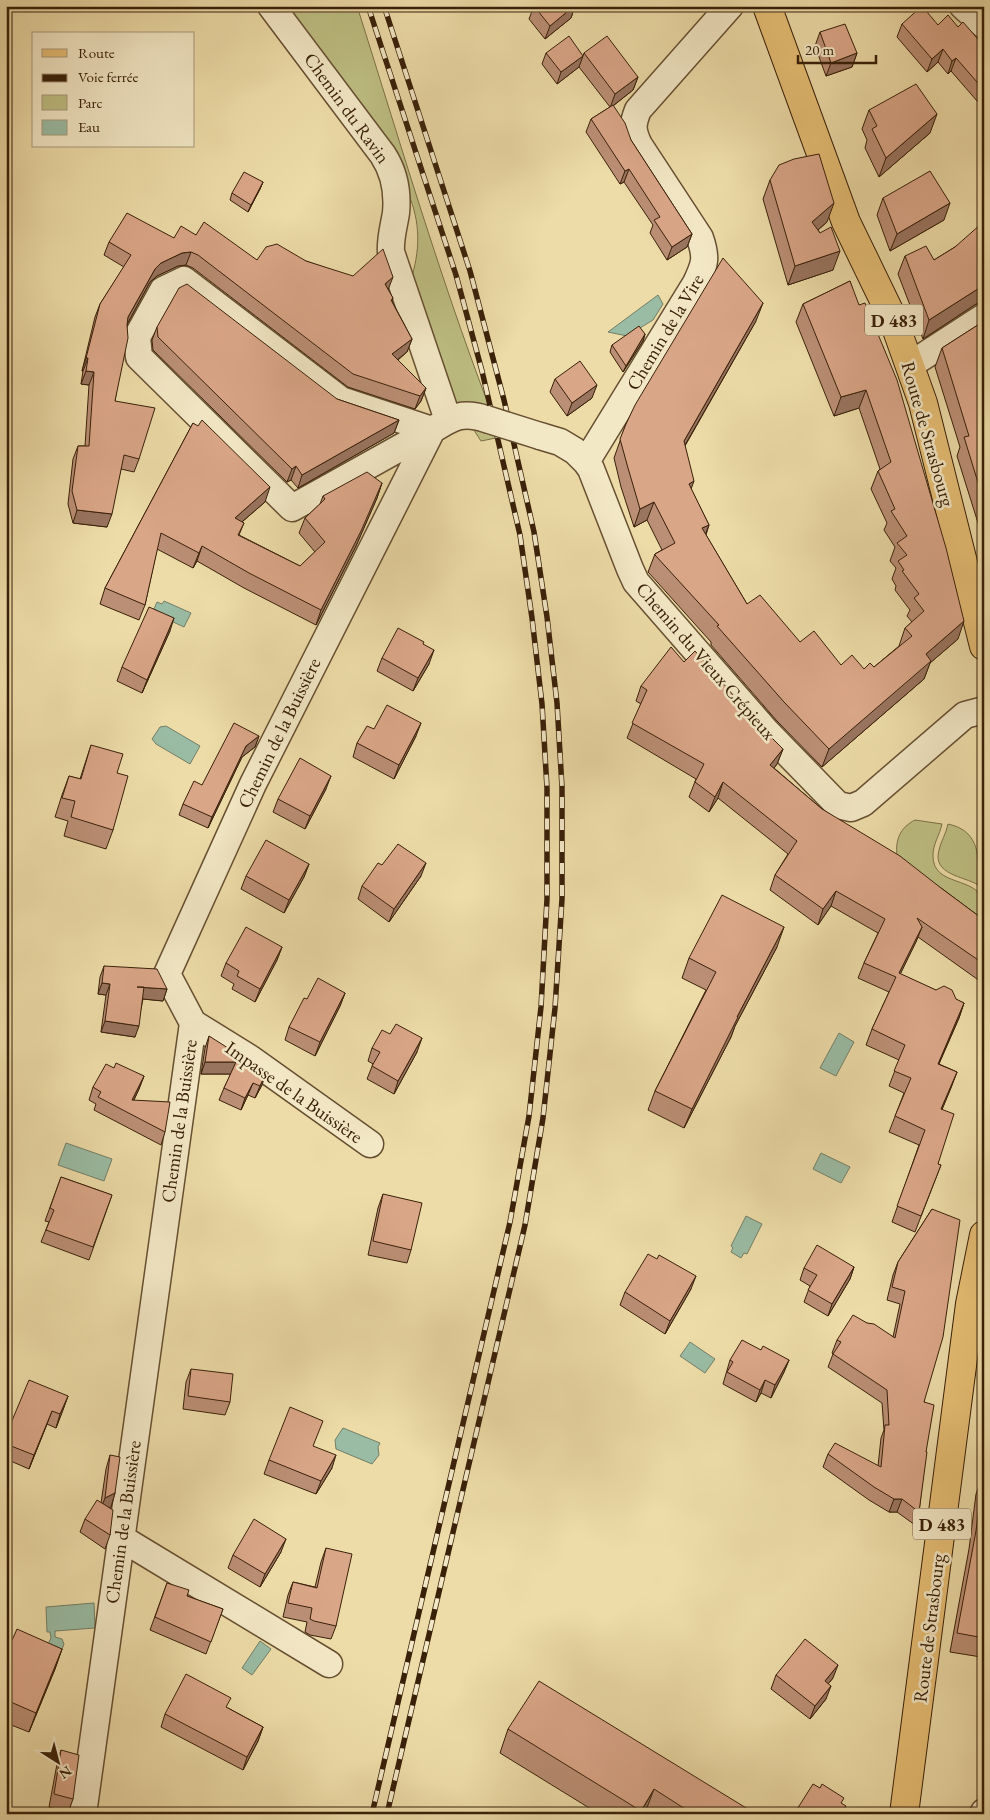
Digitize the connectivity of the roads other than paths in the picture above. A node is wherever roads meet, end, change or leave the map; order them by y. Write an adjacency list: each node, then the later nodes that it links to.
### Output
1 (271, 6): 8 (street, Chemin du Ravin)
2 (730, 6): 9 (street, Chemin de la Vire)
3 (767, 6): 7 (main road, Route de Strasbourg / D 483)
4 (963, 6): 5 (street)
5 (984, 25)
6 (984, 317): 7 (street)
7 (910, 365): 10 (main road, Route de Strasbourg / D 483)
8 (440, 425): 8 (street, Chemin du Vieux Crépieux); 9 (street, Chemin du Vieux Crépieux, bridge); 12 (street, Chemin de la Buissière)
9 (586, 462): 11 (street, Chemin du Vieux Crépieux)
10 (984, 646)
11 (984, 710)
12 (193, 1023): 13 (street, Impasse de la Buissière); 15 (street, Chemin de la Buissière)
13 (370, 1144)
14 (984, 1235): 18 (main road, Route de Strasbourg / D 483)
15 (121, 1538): 16 (street); 17 (street, Chemin de la Buissière)
16 (329, 1664)
17 (83, 1814)
18 (904, 1814)

